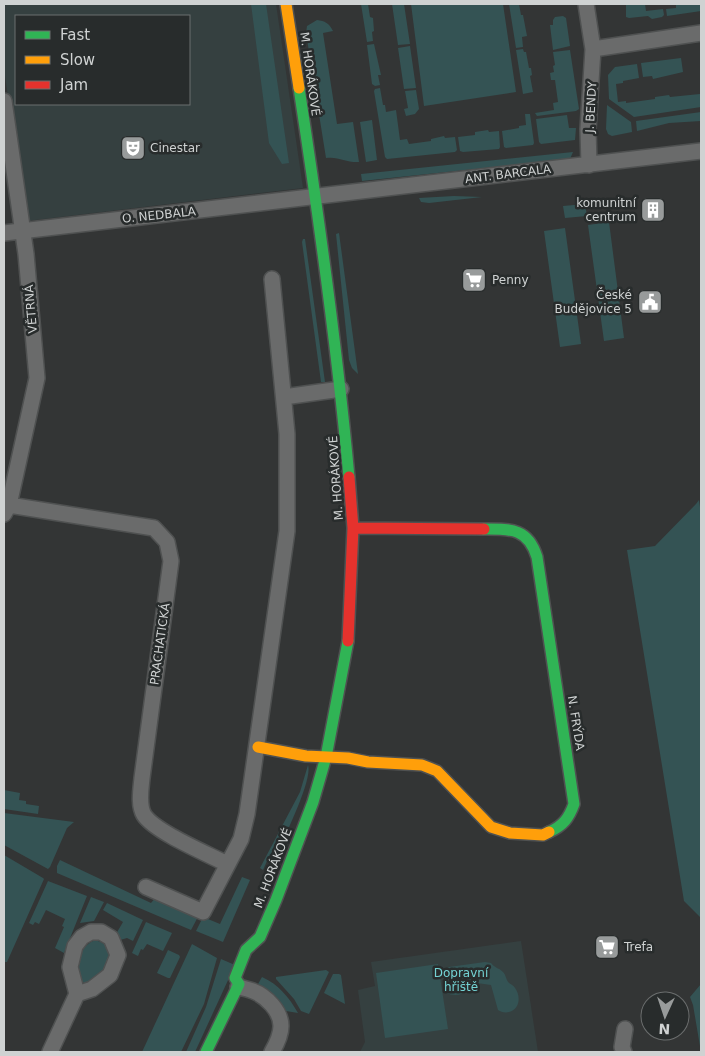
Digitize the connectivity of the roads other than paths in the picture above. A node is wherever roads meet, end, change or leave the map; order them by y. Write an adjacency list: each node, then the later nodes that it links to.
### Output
1 (286, 4): 8 (street, M. HORÁKOVÉ)
2 (586, 4): 4 (street, J. BENDY)
3 (701, 33): 4 (street)
4 (593, 49): 7 (street, J. BENDY)
5 (4, 101): 9 (street, VĚTRNÁ)
6 (701, 151): 7 (street, ANT. BARCALA)
7 (589, 165): 8 (street, ANT. BARCALA)
8 (315, 196): 9 (street, O. NEDBALA); 12 (street, M. HORÁKOVÉ)
9 (23, 231): 10 (street, O. NEDBALA); 14 (street, VĚTRNÁ)
10 (4, 233)
11 (272, 279): 13 (street)
12 (341, 389): 13 (street); 15 (street, M. HORÁKOVÉ)
13 (284, 397): 16 (street)
14 (6, 509): 18 (street, PRACHATICKÁ)
15 (353, 528): 17 (street, M. HORÁKOVÉ); 17 (street, N. FRÝDA)
16 (258, 747): 17 (street); 18 (street)
17 (326, 757): 20 (street, M. HORÁKOVÉ)
18 (227, 864): 19 (street)
19 (146, 887)
20 (259, 940): 21 (street); 23 (street, M. HORÁKOVÉ)
21 (261, 952)
22 (250, 975): 23 (street, M. HORÁKOVÉ)
23 (238, 985): 27 (street, M. HORÁKOVÉ); 28 (street)
24 (77, 994): 26 (street)
25 (625, 1029): 29 (street)
26 (50, 1052)
27 (206, 1052)
28 (272, 1052)
29 (624, 1052)

